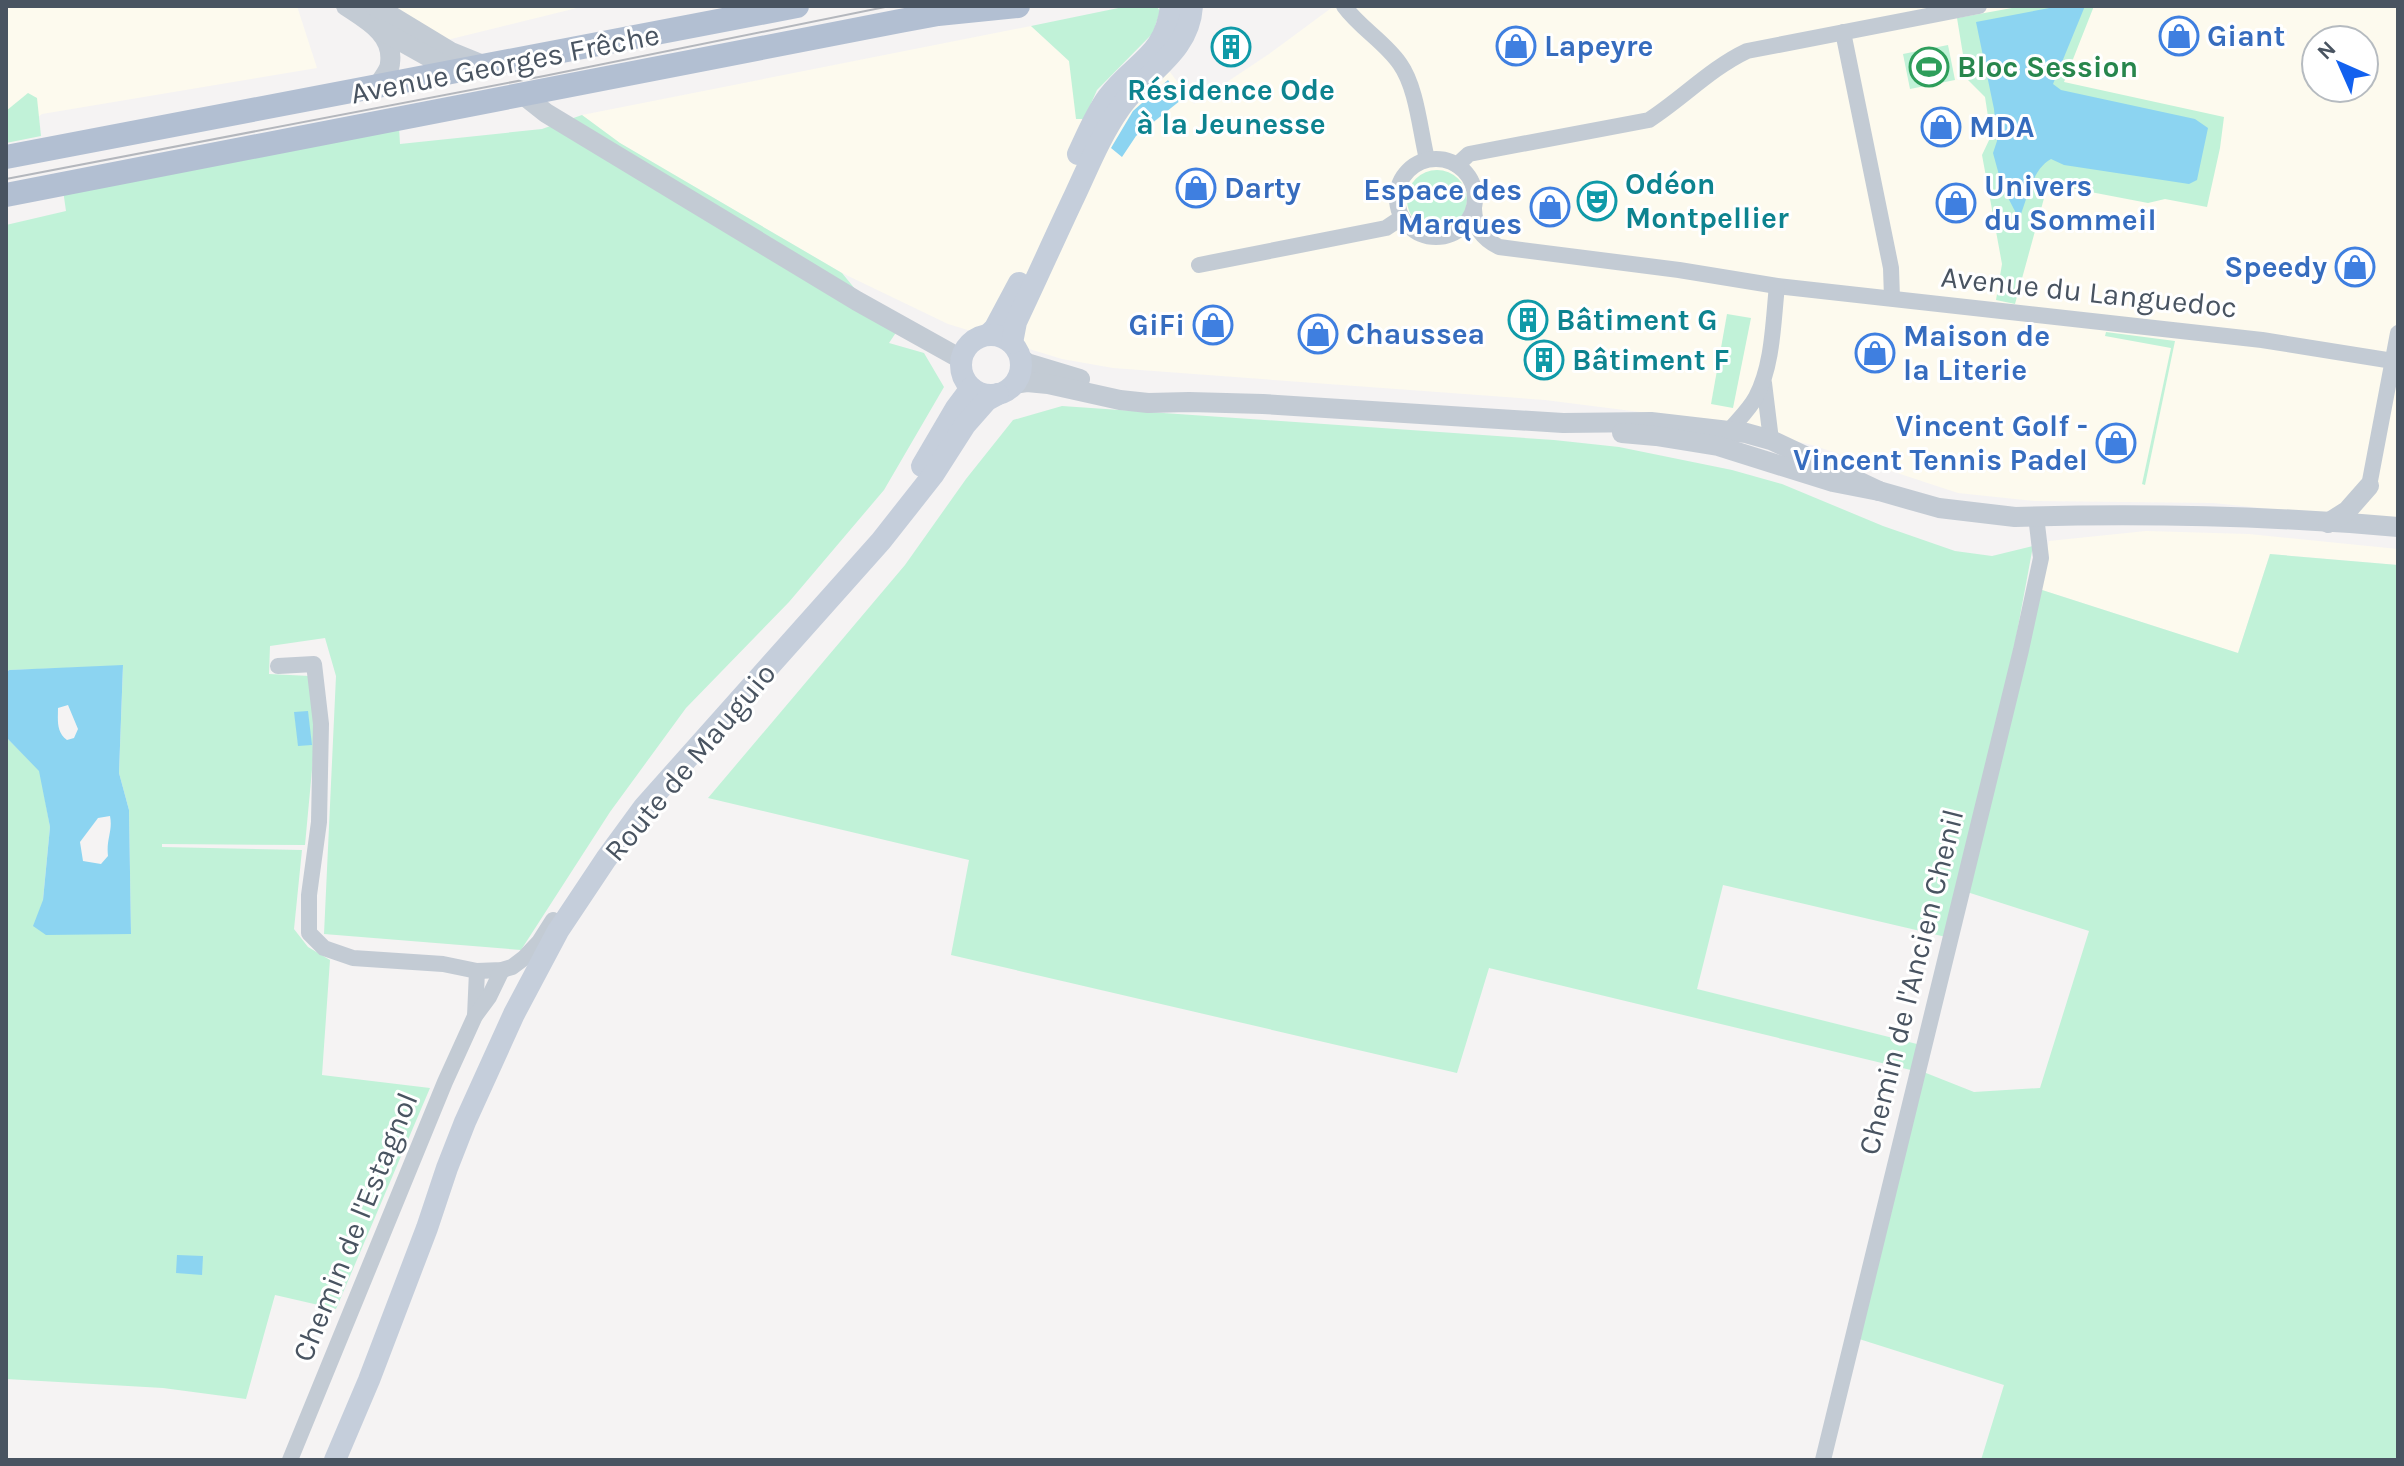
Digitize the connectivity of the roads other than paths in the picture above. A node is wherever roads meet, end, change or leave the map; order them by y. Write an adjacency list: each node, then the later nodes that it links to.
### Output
1 (346, 6): 8 (street)
2 (797, 6): 10 (main road, Avenue Georges Frêche)
3 (1018, 6): 13 (main road, Avenue Georges Frêche)
4 (1171, 6): 26 (main road)
5 (1192, 6): 27 (main road)
6 (1344, 6): 17 (street)
7 (1979, 6): 9 (street)
8 (374, 15): 10 (street); 11 (street); 12 (street)
9 (1843, 32): 18 (street); 24 (street)
10 (483, 65): 11 (main road, Avenue Georges Frêche); 14 (main road)
11 (454, 71): 12 (main road, Avenue Georges Frêche); 15 (main road)
12 (378, 86): 16 (main road, Avenue Georges Frêche)
13 (522, 94): 14 (main road, Avenue Georges Frêche); 28 (street)
14 (494, 100): 15 (main road, Avenue Georges Frêche)
15 (462, 106): 19 (main road, Avenue Georges Frêche)
16 (6, 157)
17 (1427, 159): 18 (street); 21 (street)
18 (1457, 165): 20 (street)
19 (6, 195)
20 (1474, 209): 21 (street); 23 (street, Avenue du Languedoc)
21 (1401, 218): 22 (street)
22 (1199, 265)
23 (1777, 286): 24 (street, Avenue du Languedoc); 30 (street)
24 (1892, 298): 29 (street, Avenue du Languedoc)
25 (2398, 333): 29 (street)
26 (989, 334): 27 (main road); 28 (main road)
27 (1016, 350): 32 (main road); 33 (street)
28 (961, 359): 31 (main road)
29 (2393, 361): 40 (street)
30 (1763, 377): 36 (street); 37 (street)
31 (971, 388): 32 (main road); 44 (main road, Route de Mauguio)
32 (1006, 389): 33 (street); 44 (main road, Route de Mauguio)
33 (1189, 402): 34 (street)
34 (1563, 423): 35 (street); 36 (street)
35 (1656, 436): 36 (street); 38 (street)
36 (1737, 437): 37 (street); 38 (street)
37 (1771, 440): 39 (street)
38 (1765, 461): 39 (street)
39 (1879, 491): 41 (street)
40 (2369, 492): 42 (street); 43 (street)
41 (2036, 516): 42 (street); 54 (street, Chemin de l'Ancien Chenil)
42 (2340, 523): 43 (street)
43 (2394, 531)
44 (843, 583): 46 (main road, Route de Mauguio)
45 (278, 666): 48 (street)
46 (644, 807): 47 (street, Chemin de l'Estagnol); 50 (main road, Route de Mauguio)
47 (502, 970): 48 (street); 49 (street, Chemin de l'Estagnol)
48 (477, 971): 49 (street, Chemin de l'Estagnol)
49 (475, 1016): 51 (street, Chemin de l'Estagnol)
50 (447, 1168): 52 (main road, Route de Mauguio); 53 (main road, Route de Mauguio)
51 (290, 1460)
52 (321, 1460)
53 (335, 1460)
54 (1823, 1460)

